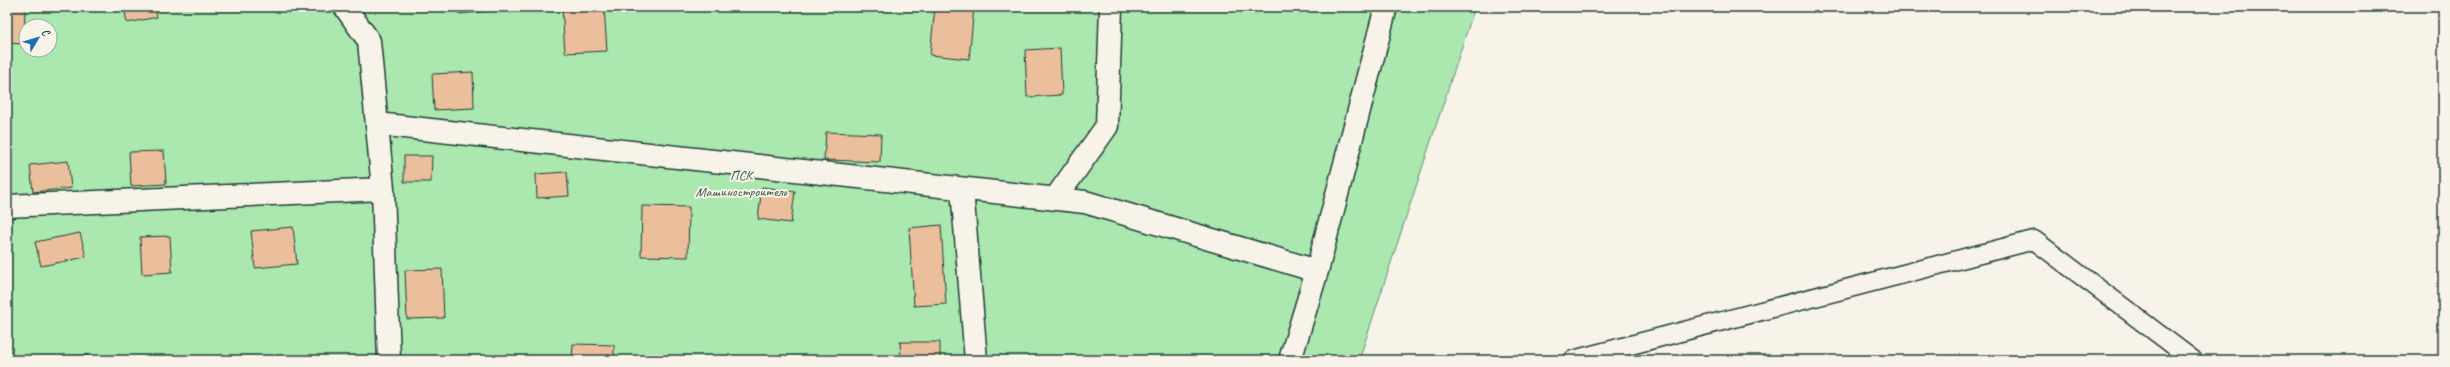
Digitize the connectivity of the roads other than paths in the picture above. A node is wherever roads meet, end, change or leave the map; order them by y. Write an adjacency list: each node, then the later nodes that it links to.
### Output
1 (345, 7): 4 (street)
2 (1111, 7): 7 (street)
3 (1386, 7): 9 (street)
4 (377, 124): 5 (street); 6 (street)
5 (383, 188): 8 (street); 11 (street)
6 (962, 189): 7 (street); 12 (street)
7 (1055, 199): 9 (street)
8 (7, 206)
9 (1317, 271): 10 (street)
10 (1292, 359)
11 (389, 360)
12 (976, 360)
13 (1573, 360): 14 (lane)
14 (2193, 360)

